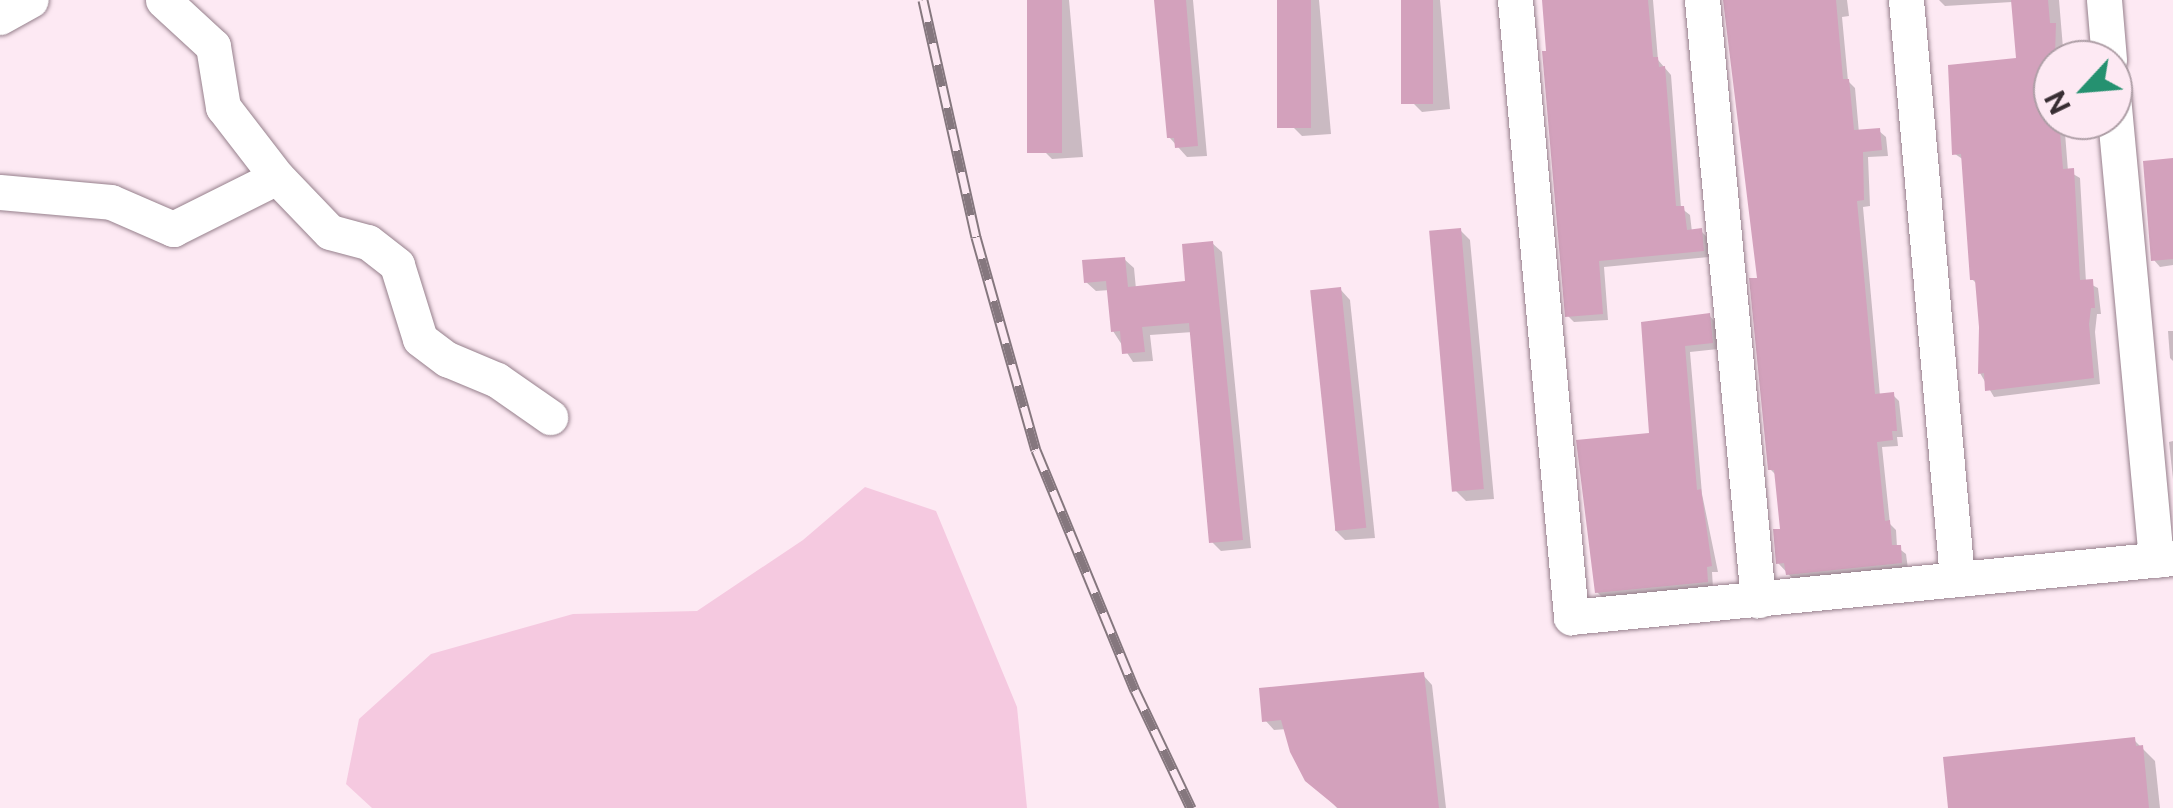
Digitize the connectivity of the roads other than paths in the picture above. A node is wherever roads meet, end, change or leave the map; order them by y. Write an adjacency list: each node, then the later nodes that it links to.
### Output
1 (31, 0): 7 (street)
2 (164, 0): 10 (street)
3 (1515, 0): 15 (street)
4 (1702, 0): 15 (street)
5 (1906, 0): 14 (street)
6 (2104, 0): 8 (street)
7 (0, 17)
8 (2108, 40)
9 (2118, 140): 13 (street)
10 (278, 177): 11 (street); 12 (street)
11 (0, 192)
12 (550, 417)
13 (2164, 559): 14 (street)
14 (1957, 578): 15 (street)
15 (1758, 600)

